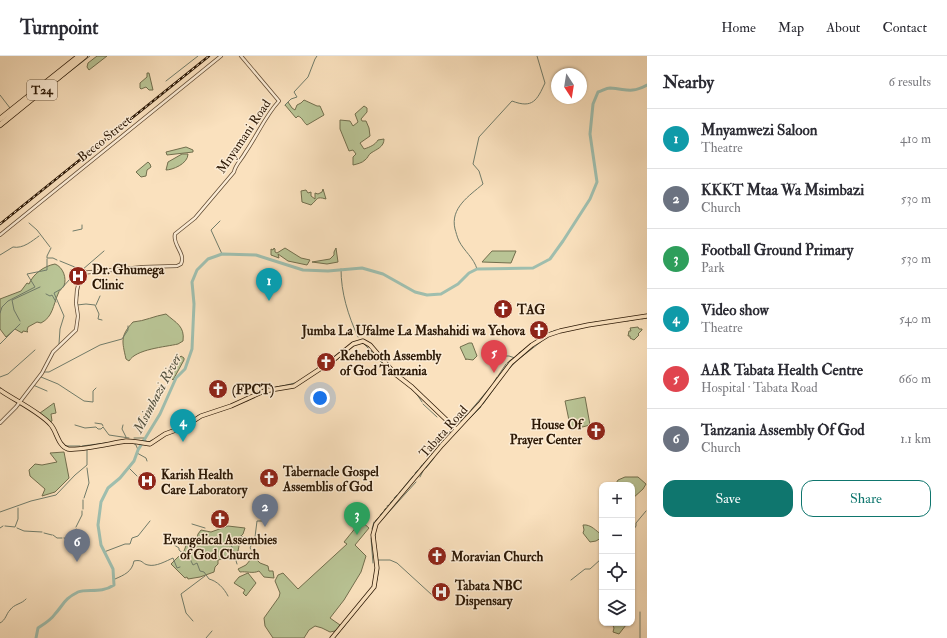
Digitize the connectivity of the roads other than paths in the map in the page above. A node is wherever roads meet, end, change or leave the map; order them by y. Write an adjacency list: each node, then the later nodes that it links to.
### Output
1 (79, 56): 5 (highway, T24)
2 (85, 56): 6 (highway, T24)
3 (221, 56): 7 (street, Becco Street)
4 (241, 56): 10 (street, Mnyamani Road)
5 (0, 119)
6 (0, 125)
7 (0, 235)
8 (647, 316): 12 (main road, Tabata Road)
9 (0, 390): 10 (main road)
10 (19, 402): 11 (street, Mnyamani Road); 12 (main road)
11 (0, 423)
12 (456, 429): 13 (main road, Tabata Road)
13 (332, 638)

